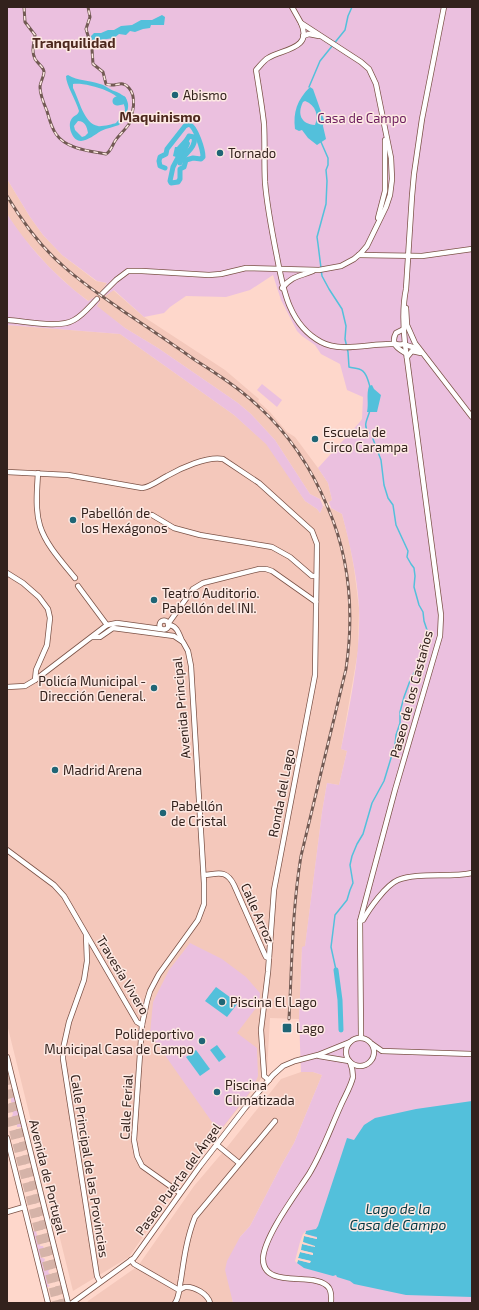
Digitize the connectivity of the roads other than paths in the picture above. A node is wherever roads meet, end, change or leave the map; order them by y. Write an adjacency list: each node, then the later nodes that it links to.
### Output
1 (292, 7): 3 (street)
2 (444, 7): 12 (street, Paseo de los Castaños)
3 (301, 23): 4 (street); 5 (street)
4 (303, 36): 5 (street); 13 (street)
5 (322, 37): 6 (street)
6 (385, 131): 7 (street); 7 (street)
7 (372, 234): 9 (street)
8 (472, 249): 12 (street)
9 (364, 250): 10 (street); 11 (street)
10 (359, 255): 11 (street); 14 (street)
11 (375, 255): 12 (street)
12 (408, 256): 19 (street, Paseo de los Castaños)
13 (279, 269): 14 (street); 15 (street); 16 (street)
14 (317, 270): 15 (street)
15 (282, 288): 20 (street)
16 (102, 294)
17 (97, 299): 18 (street)
18 (7, 320)
19 (406, 329): 20 (street); 21 (street, Paseo de los Castaños); 22 (street)
20 (394, 344): 21 (street); 24 (street)
21 (405, 345): 22 (street); 24 (street, Paseo de los Castaños)
22 (418, 349): 23 (street)
23 (423, 354): 24 (street); 25 (street)
24 (407, 356): 45 (street, Paseo de los Castaños)
25 (472, 417)
26 (7, 472): 27 (street)
27 (38, 473): 30 (street, Ronda del Lago); 31 (street)
28 (152, 515): 30 (street)
29 (7, 573): 40 (street)
30 (316, 576): 33 (street, Ronda del Lago)
31 (75, 578)
32 (78, 586): 37 (street)
33 (316, 588): 34 (street); 35 (street, Ronda del Lago)
34 (304, 594): 35 (street); 36 (street)
35 (316, 602): 47 (street, Ronda del Lago)
36 (168, 624): 37 (street); 39 (street)
37 (107, 625): 38 (street)
38 (92, 637): 39 (street, Avenida Principal); 40 (street, Avenida Principal)
39 (183, 642): 44 (street, Avenida Principal)
40 (35, 680): 41 (street, Avenida Principal)
41 (7, 687)
42 (7, 850): 46 (street, Calle Principal de las Provincias)
43 (472, 873): 45 (street)
44 (204, 875): 47 (street, Calle Arroz); 48 (street, Calle Ferial)
45 (360, 921): 49 (street, Paseo de los Castaños)
46 (86, 935): 48 (street, Travesía Vivero); 67 (street, Calle Principal de las Provincias)
47 (269, 958): 58 (street, Ronda del Lago)
48 (142, 1025): 63 (street, Calle Ferial)
49 (361, 1037): 50 (street); 51 (street)
50 (350, 1042): 54 (street, Paseo Puerta del Ángel); 57 (street)
51 (372, 1044): 52 (street); 56 (street)
52 (382, 1051): 53 (street); 56 (street)
53 (472, 1054)
54 (318, 1055): 57 (street, Paseo Puerta del Ángel); 58 (street, Paseo Puerta del Ángel)
55 (7, 1057): 70 (street, Avenida de Portugal)
56 (372, 1059): 57 (street)
57 (350, 1061): 74 (street)
58 (268, 1080): 61 (street, Paseo Puerta del Ángel)
59 (275, 1121): 62 (street)
60 (7, 1138): 64 (street)
61 (216, 1144): 62 (street); 63 (street, Paseo Puerta del Ángel)
62 (240, 1163): 68 (street)
63 (180, 1193): 66 (street, Paseo Puerta del Ángel)
64 (24, 1207): 65 (street); 69 (street)
65 (7, 1212)
66 (131, 1260): 67 (street, Paseo Puerta del Ángel); 68 (street)
67 (100, 1282): 71 (street, Paseo Puerta del Ángel)
68 (179, 1290): 72 (street); 73 (street)
69 (48, 1303)
70 (68, 1303)
71 (72, 1303)
72 (175, 1303)
73 (210, 1303)
74 (331, 1303)

